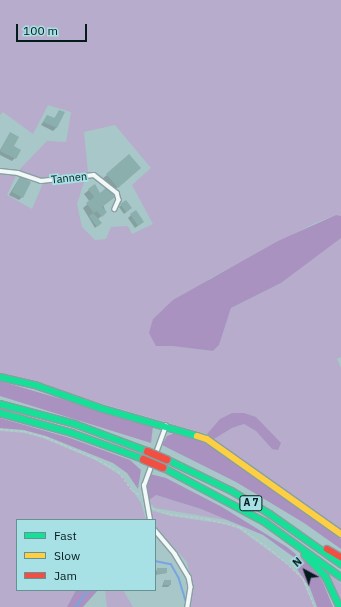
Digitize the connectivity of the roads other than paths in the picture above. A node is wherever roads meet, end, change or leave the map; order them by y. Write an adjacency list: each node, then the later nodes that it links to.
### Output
1 (0, 171): 2 (street, Tannen)
2 (115, 209)
3 (0, 377): 6 (main road)
4 (0, 404): 11 (main road, A 7, bridge)
5 (0, 413): 10 (main road, A 7, bridge)
6 (166, 426): 7 (street); 9 (main road)
7 (150, 519)
8 (156, 531): 15 (street)
9 (341, 534)
10 (291, 540): 14 (main road, A 7); 16 (main road, A 7)
11 (318, 546): 12 (main road, A 7); 13 (main road, A 7)
12 (341, 557)
13 (341, 564)
14 (341, 577)
15 (188, 607)
16 (340, 607)

